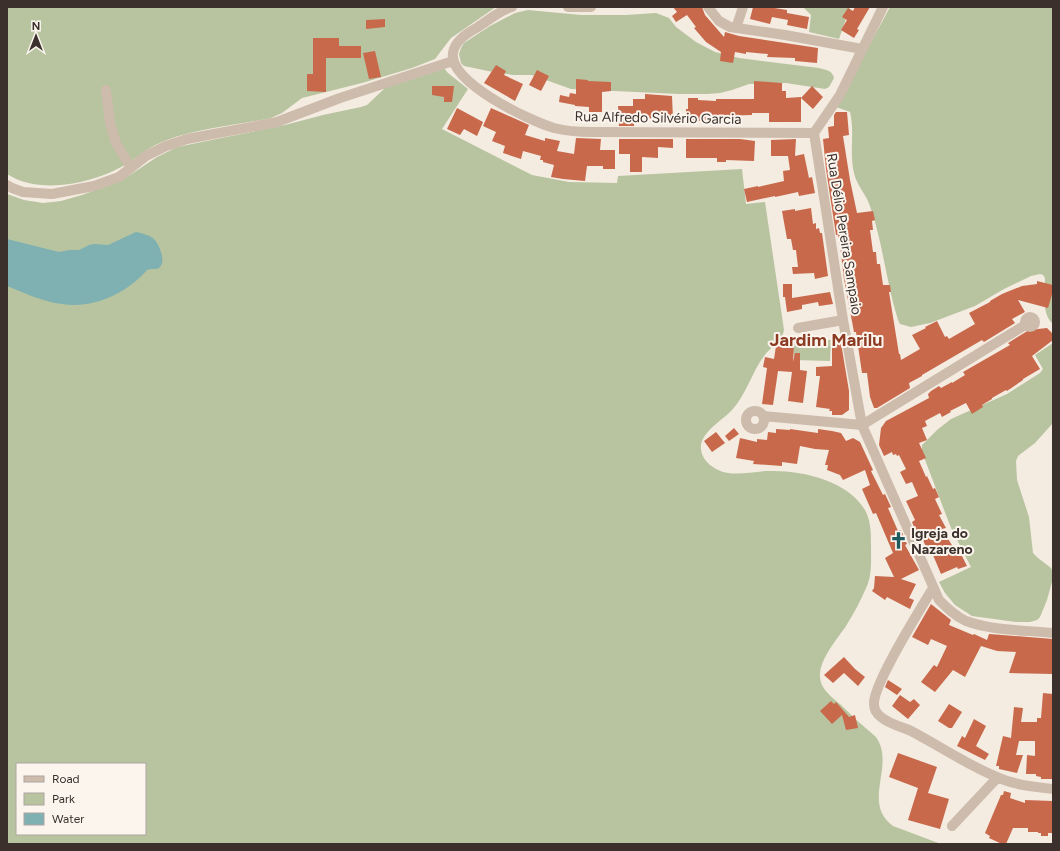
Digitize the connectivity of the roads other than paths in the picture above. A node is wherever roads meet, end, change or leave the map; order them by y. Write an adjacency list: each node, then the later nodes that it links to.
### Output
1 (512, 7): 9 (street)
2 (568, 7): 3 (street)
3 (591, 7)
4 (708, 7): 7 (street)
5 (743, 7): 7 (street)
6 (883, 7): 8 (street)
7 (736, 28): 8 (street)
8 (862, 49): 11 (street)
9 (453, 61): 11 (street, Rua Alfredo Silvério Garcia); 12 (street)
10 (106, 90): 12 (street)
11 (814, 133): 14 (street, Rua Délio Pereira Sampaio)
12 (131, 168): 13 (street)
13 (7, 185)
14 (844, 320): 16 (street); 18 (street, Rua Délio Pereira Sampaio)
15 (1026, 325): 18 (street)
16 (798, 328)
17 (763, 416): 18 (street)
18 (862, 425): 19 (street, Rua Délio Pereira Sampaio)
19 (933, 588): 20 (street, Rua Délio Pereira Sampaio); 21 (street)
20 (1053, 633)
21 (997, 778): 22 (street); 23 (street)
22 (1053, 789)
23 (952, 826)

